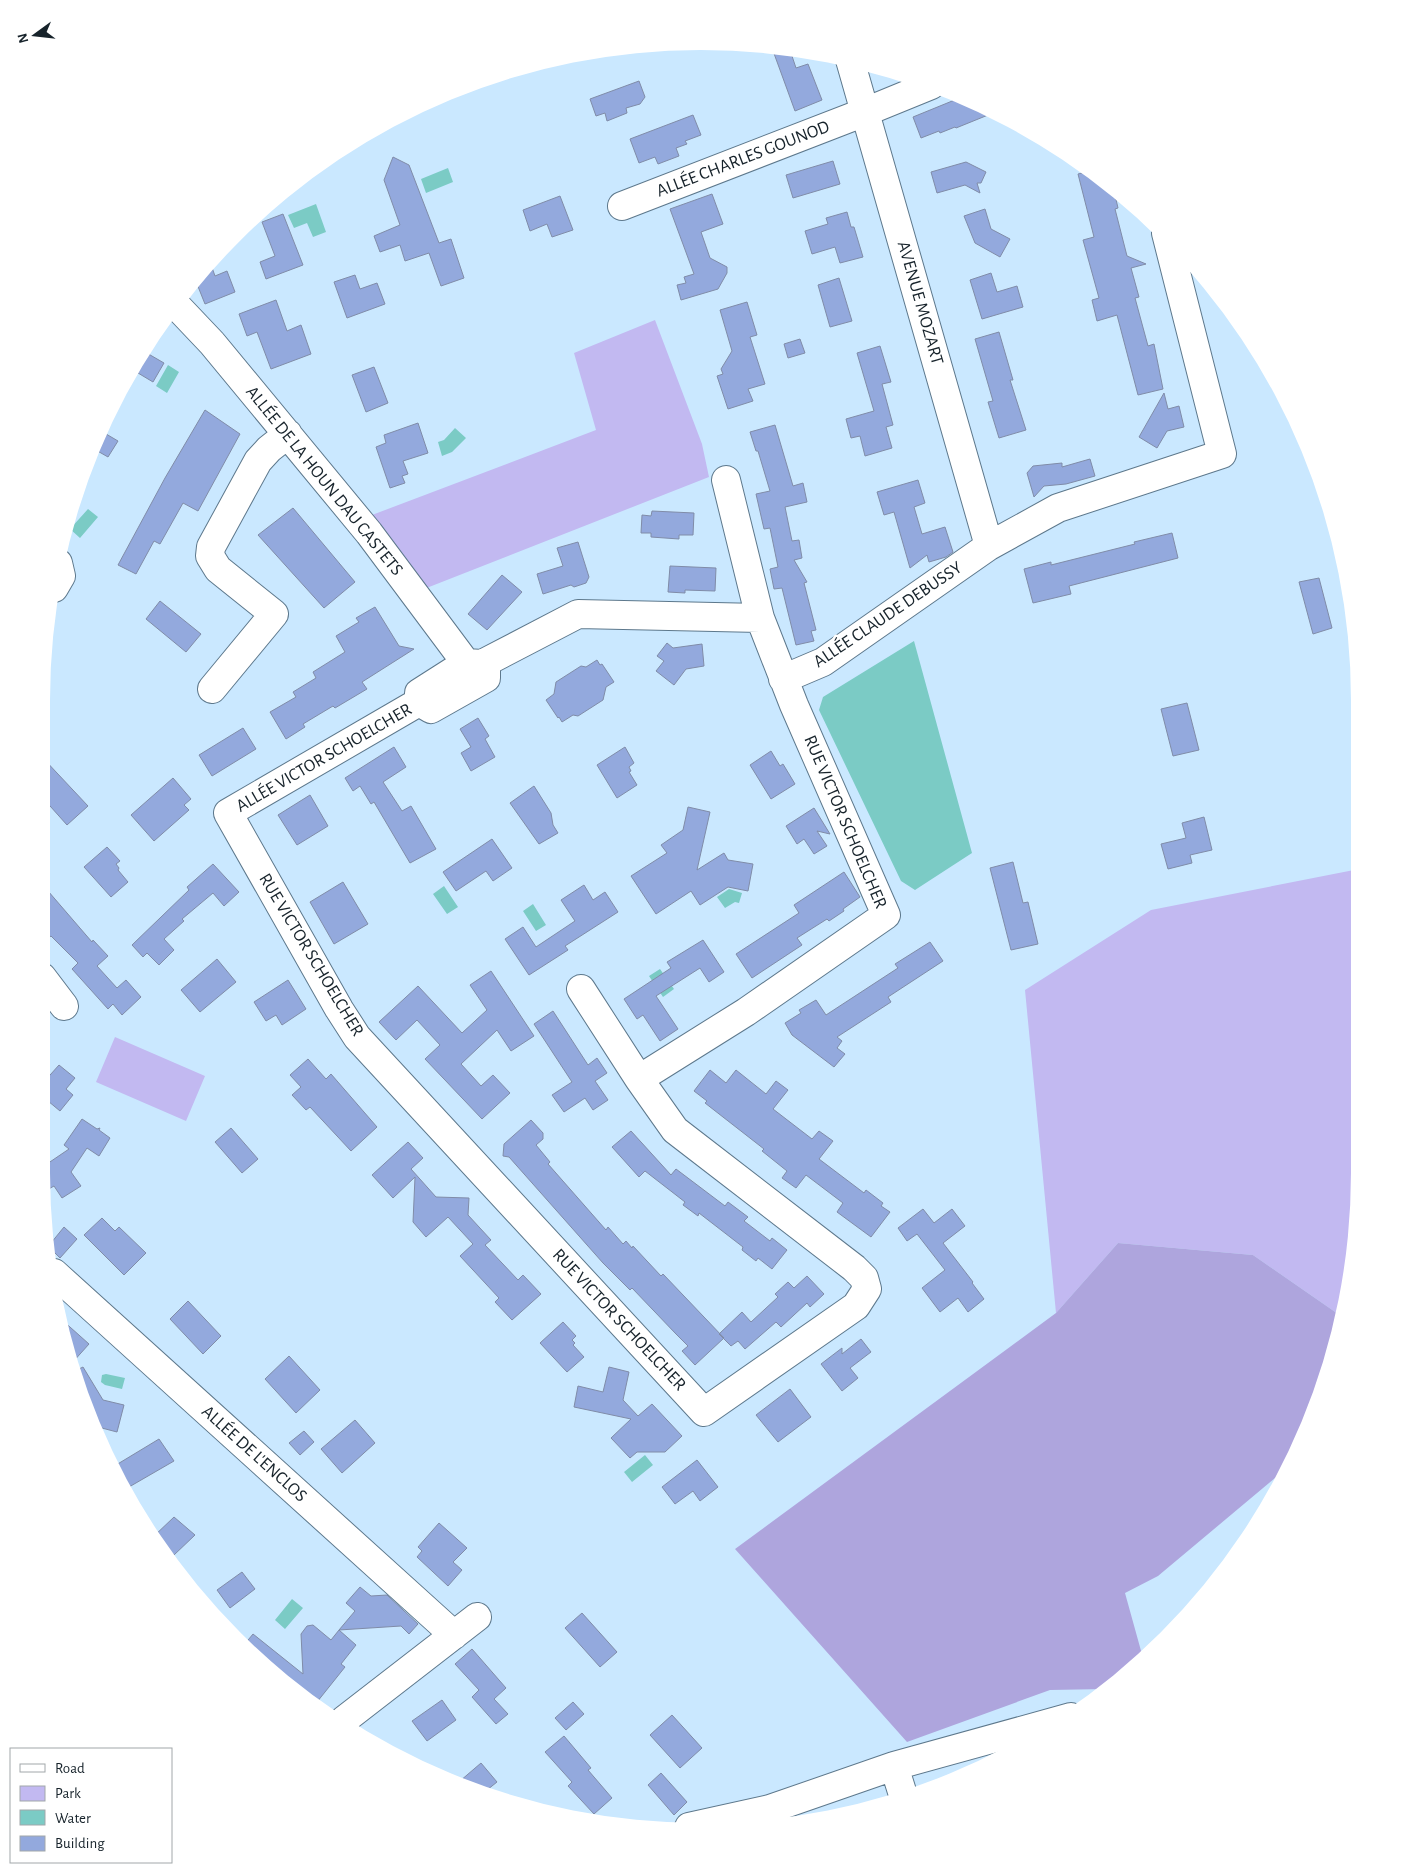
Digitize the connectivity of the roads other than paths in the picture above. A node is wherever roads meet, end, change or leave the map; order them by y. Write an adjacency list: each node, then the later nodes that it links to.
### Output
1 (852, 68): 3 (street, AVENUE MOZART)
2 (921, 89): 3 (street, ALLÉE CHARLES GOUNOD)
3 (866, 112): 4 (street, ALLÉE CHARLES GOUNOD); 9 (street, AVENUE MOZART)
4 (622, 206)
5 (1171, 252): 9 (street, ALLÉE CLAUDE DEBUSSY)
6 (181, 310): 7 (street, ALLÉE DE LA HOUN DAU CASTETS)
7 (288, 434): 11 (street, ALLÉE DE LA HOUN DAU CASTETS); 13 (street)
8 (726, 480): 10 (street)
9 (989, 546): 12 (street, ALLÉE CLAUDE DEBUSSY)
10 (760, 618): 11 (street); 12 (street)
11 (474, 664): 14 (street, ALLÉE VICTOR SCHOELCHER)
12 (783, 680): 18 (street, RUE VICTOR SCHOELCHER)
13 (212, 690)
14 (228, 813): 18 (street, RUE VICTOR SCHOELCHER)
15 (50, 988): 17 (street)
16 (582, 989): 18 (street, RUE VICTOR SCHOELCHER)
17 (64, 1006)
18 (639, 1079)
19 (59, 1277): 21 (street, ALLÉE DE L'ENCLOS)
20 (477, 1618): 21 (street)
21 (454, 1634): 22 (street)
22 (347, 1718)
23 (1042, 1726): 24 (street)
24 (894, 1766): 25 (street); 26 (street)
25 (902, 1791)
26 (708, 1823)

